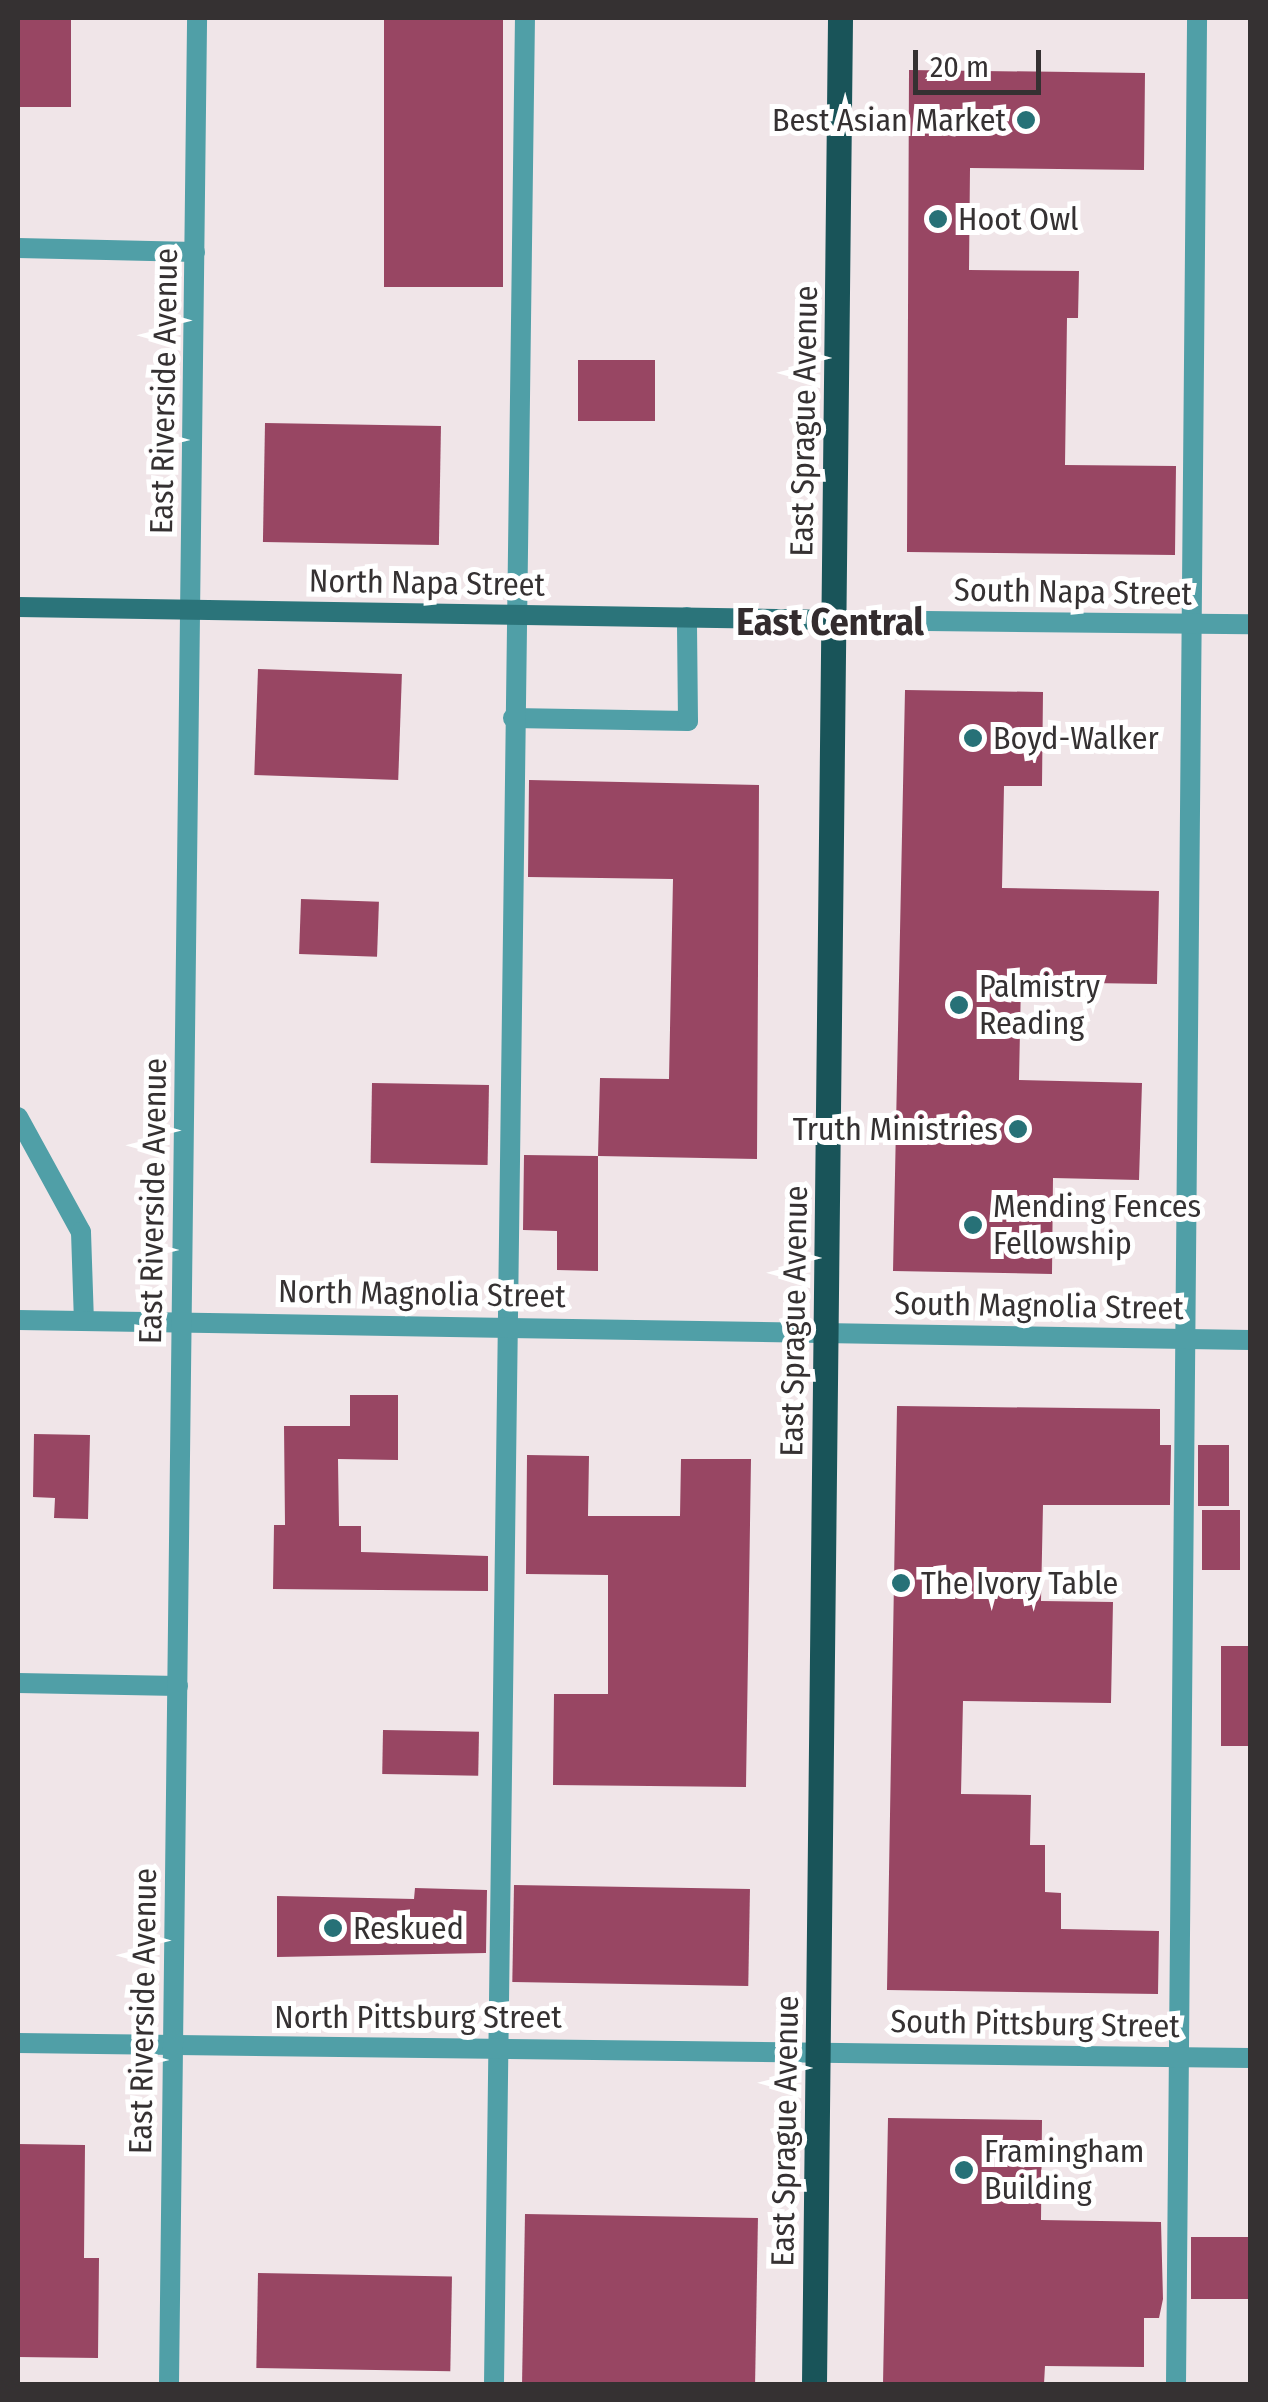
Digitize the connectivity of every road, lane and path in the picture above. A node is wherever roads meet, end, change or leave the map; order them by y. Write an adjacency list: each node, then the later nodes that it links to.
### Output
1 (197, 18): 6 (street, East Riverside Avenue)
2 (525, 18): 9 (street)
3 (840, 18): 11 (main road, East Sprague Avenue)
4 (1197, 18): 12 (street)
5 (18, 248): 6 (street)
6 (195, 252): 8 (street, East Riverside Avenue)
7 (18, 607): 8 (main road, North Napa Street)
8 (192, 610): 9 (main road, North Napa Street); 18 (street, East Riverside Avenue)
9 (514, 614): 10 (main road, North Napa Street); 14 (street)
10 (687, 617): 11 (main road, North Napa Street); 14 (street)
11 (835, 620): 12 (street, South Napa Street); 20 (main road, East Sprague Avenue)
12 (1196, 624): 13 (street, South Napa Street); 21 (street)
13 (1250, 624)
14 (513, 718): 19 (street)
15 (18, 1117): 17 (street)
16 (18, 1320): 17 (street, North Magnolia Street)
17 (84, 1321): 18 (street, North Magnolia Street)
18 (181, 1322): 19 (street, North Magnolia Street); 24 (street, East Riverside Avenue)
19 (508, 1324): 20 (street, North Magnolia Street); 26 (street)
20 (826, 1333): 21 (street, South Magnolia Street); 28 (main road, East Sprague Avenue)
21 (1187, 1338): 22 (street, South Magnolia Street); 29 (street)
22 (1250, 1340)
23 (18, 1683): 24 (street)
24 (178, 1686): 27 (street, East Riverside Avenue)
25 (18, 2043): 27 (street, North Pittsburg Street)
26 (502, 2046): 27 (street, North Pittsburg Street); 28 (street, North Pittsburg Street); 32 (street)
27 (172, 2047): 31 (street, East Riverside Avenue)
28 (818, 2050): 29 (street, South Pittsburg Street); 33 (main road, East Sprague Avenue)
29 (1179, 2057): 30 (street, South Pittsburg Street); 34 (street)
30 (1250, 2058)
31 (169, 2384)
32 (494, 2384)
33 (814, 2384)
34 (1176, 2384)

